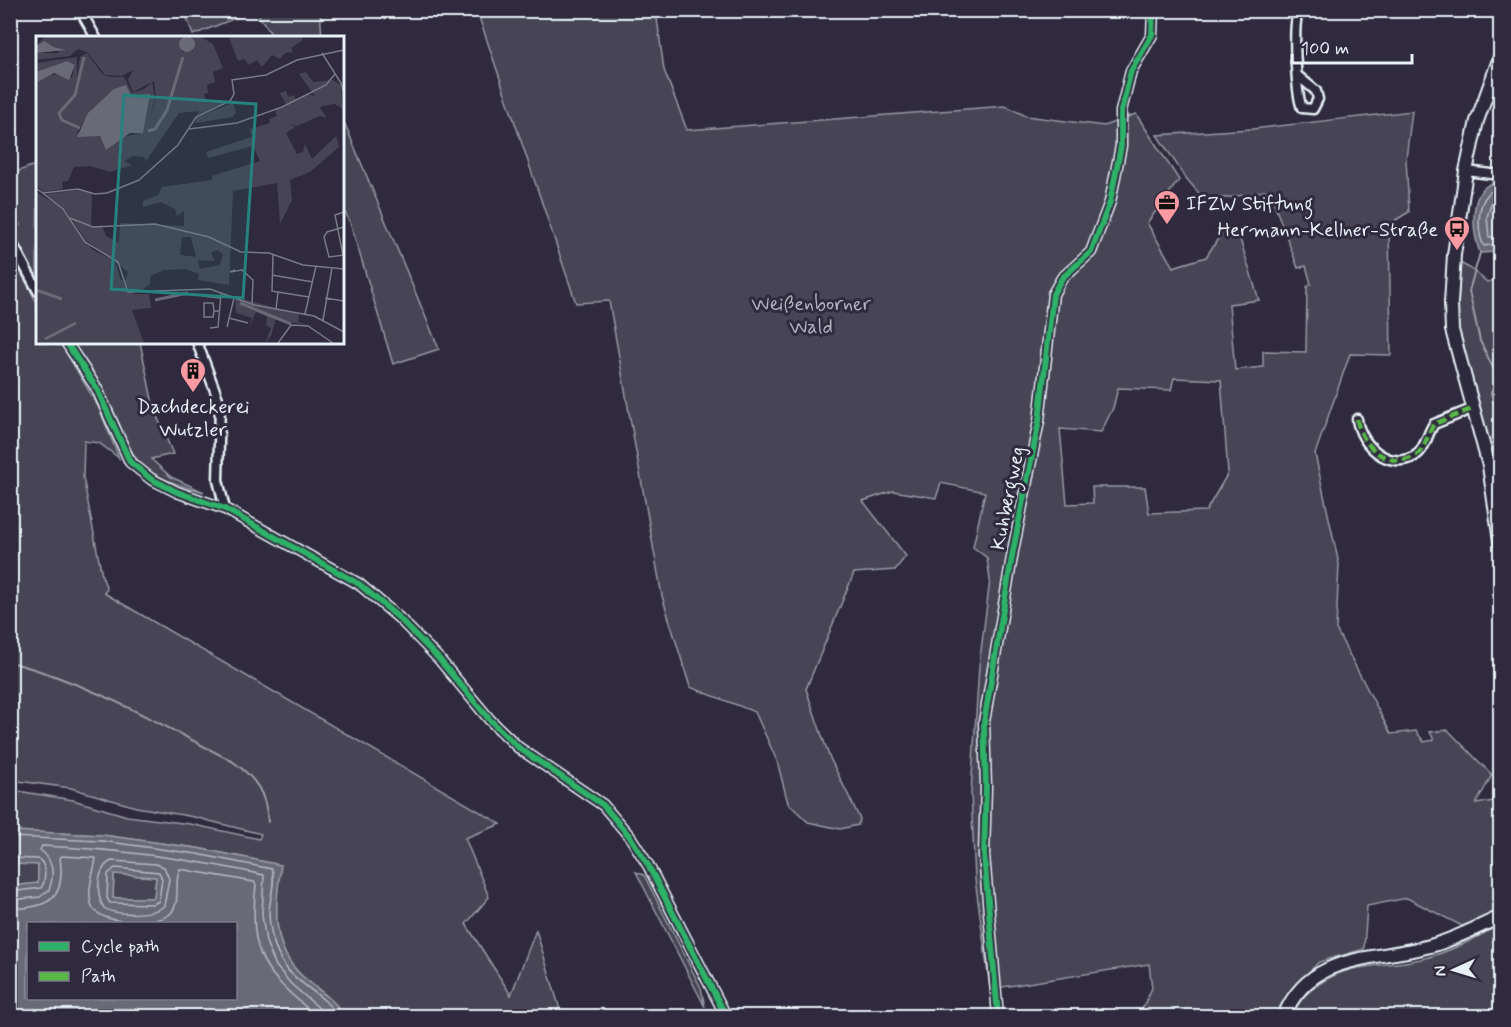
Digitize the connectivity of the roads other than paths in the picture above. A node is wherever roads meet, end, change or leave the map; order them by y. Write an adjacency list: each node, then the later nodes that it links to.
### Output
1 (80, 10): 4 (street)
2 (1153, 10): 19 (street, Kuhbergweg)
3 (1299, 10): 6 (street)
4 (95, 36)
5 (1500, 61): 7 (main road)
6 (1298, 76)
7 (1466, 171): 8 (street); 13 (main road)
8 (1496, 174)
9 (10, 239): 10 (street)
10 (36, 287)
11 (67, 344): 15 (street)
12 (198, 344): 15 (street)
13 (1474, 408): 14 (street); 16 (main road)
14 (1357, 419)
15 (225, 509): 18 (street)
16 (1500, 541)
17 (1500, 916): 20 (main road)
18 (726, 1017)
19 (998, 1017)
20 (1284, 1017)

